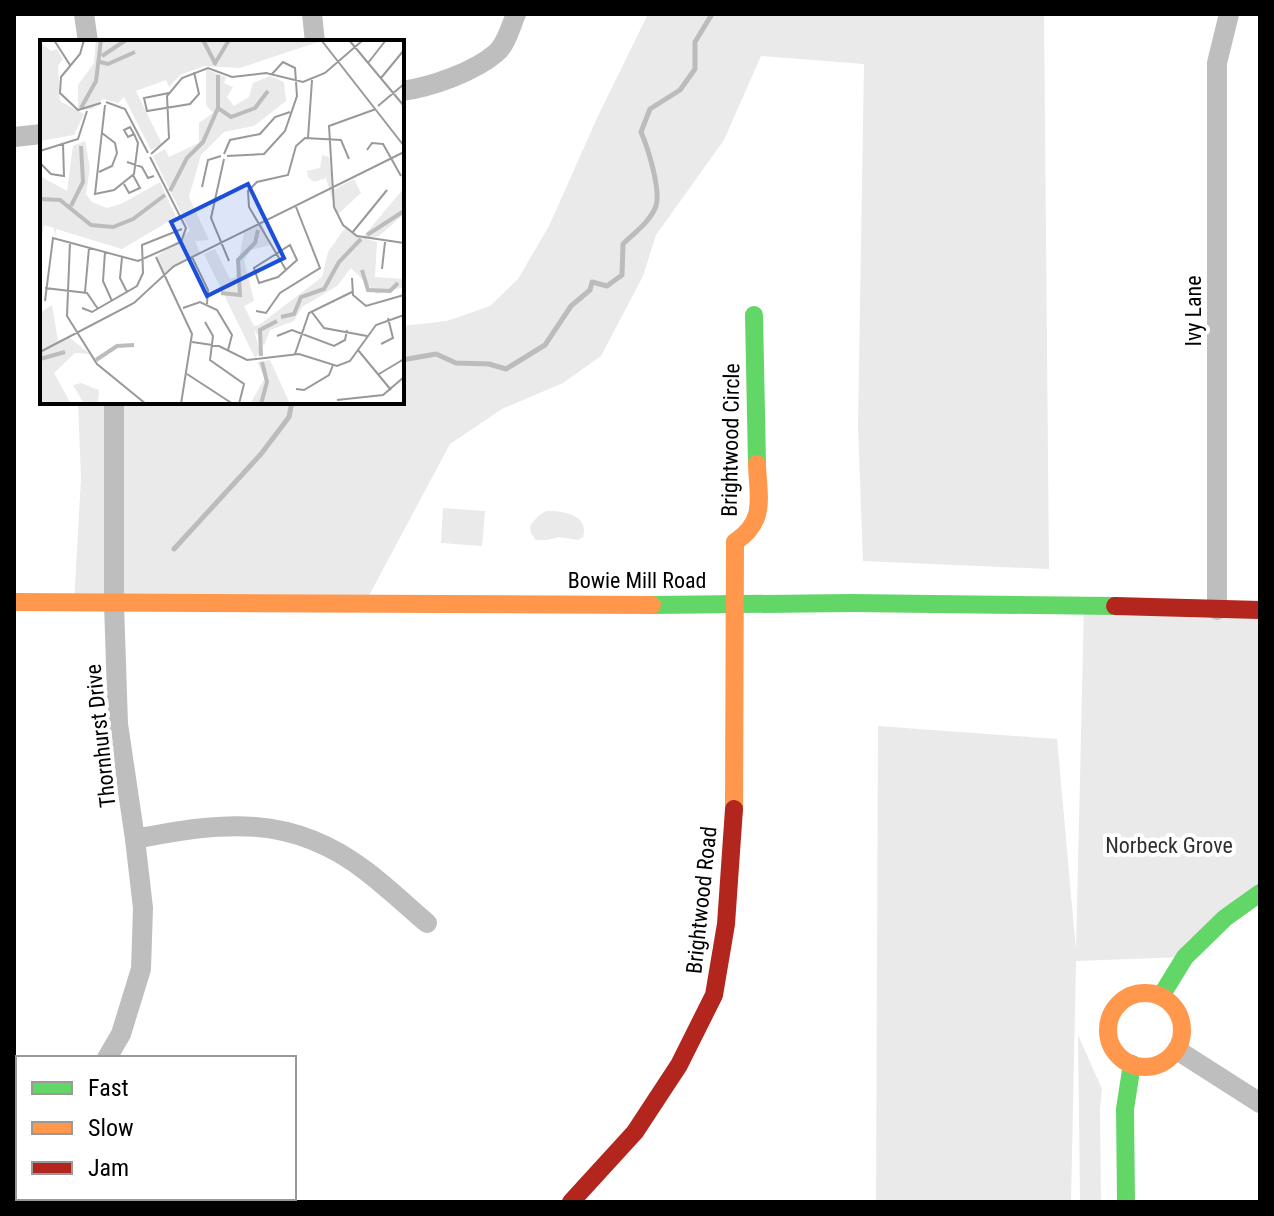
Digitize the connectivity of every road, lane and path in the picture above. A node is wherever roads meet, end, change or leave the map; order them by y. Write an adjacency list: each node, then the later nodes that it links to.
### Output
1 (84, 14): 5 (street)
2 (312, 14): 6 (street)
3 (516, 14): 7 (street)
4 (1229, 14): 15 (street, Ivy Lane)
5 (88, 40)
6 (315, 40)
7 (404, 90)
8 (40, 134): 9 (street)
9 (14, 137)
10 (754, 315): 14 (street, Brightwood Circle)
11 (114, 404): 13 (street, Thornhurst Drive)
12 (14, 602): 13 (street, Bowie Mill Road)
13 (114, 604): 14 (street, Bowie Mill Road); 17 (street, Thornhurst Drive)
14 (734, 605): 15 (street, Bowie Mill Road); 25 (street, Brightwood Road)
15 (1217, 610): 16 (street, Bowie Mill Road)
16 (1260, 610)
17 (135, 839): 19 (street); 22 (street, Thornhurst Drive)
18 (1260, 893): 20 (street)
19 (427, 923)
20 (1161, 996): 21 (street); 23 (street)
21 (1177, 1050): 23 (street); 24 (street)
22 (108, 1056)
23 (1132, 1064): 26 (street)
24 (1260, 1103)
25 (571, 1202)
26 (1126, 1202)

